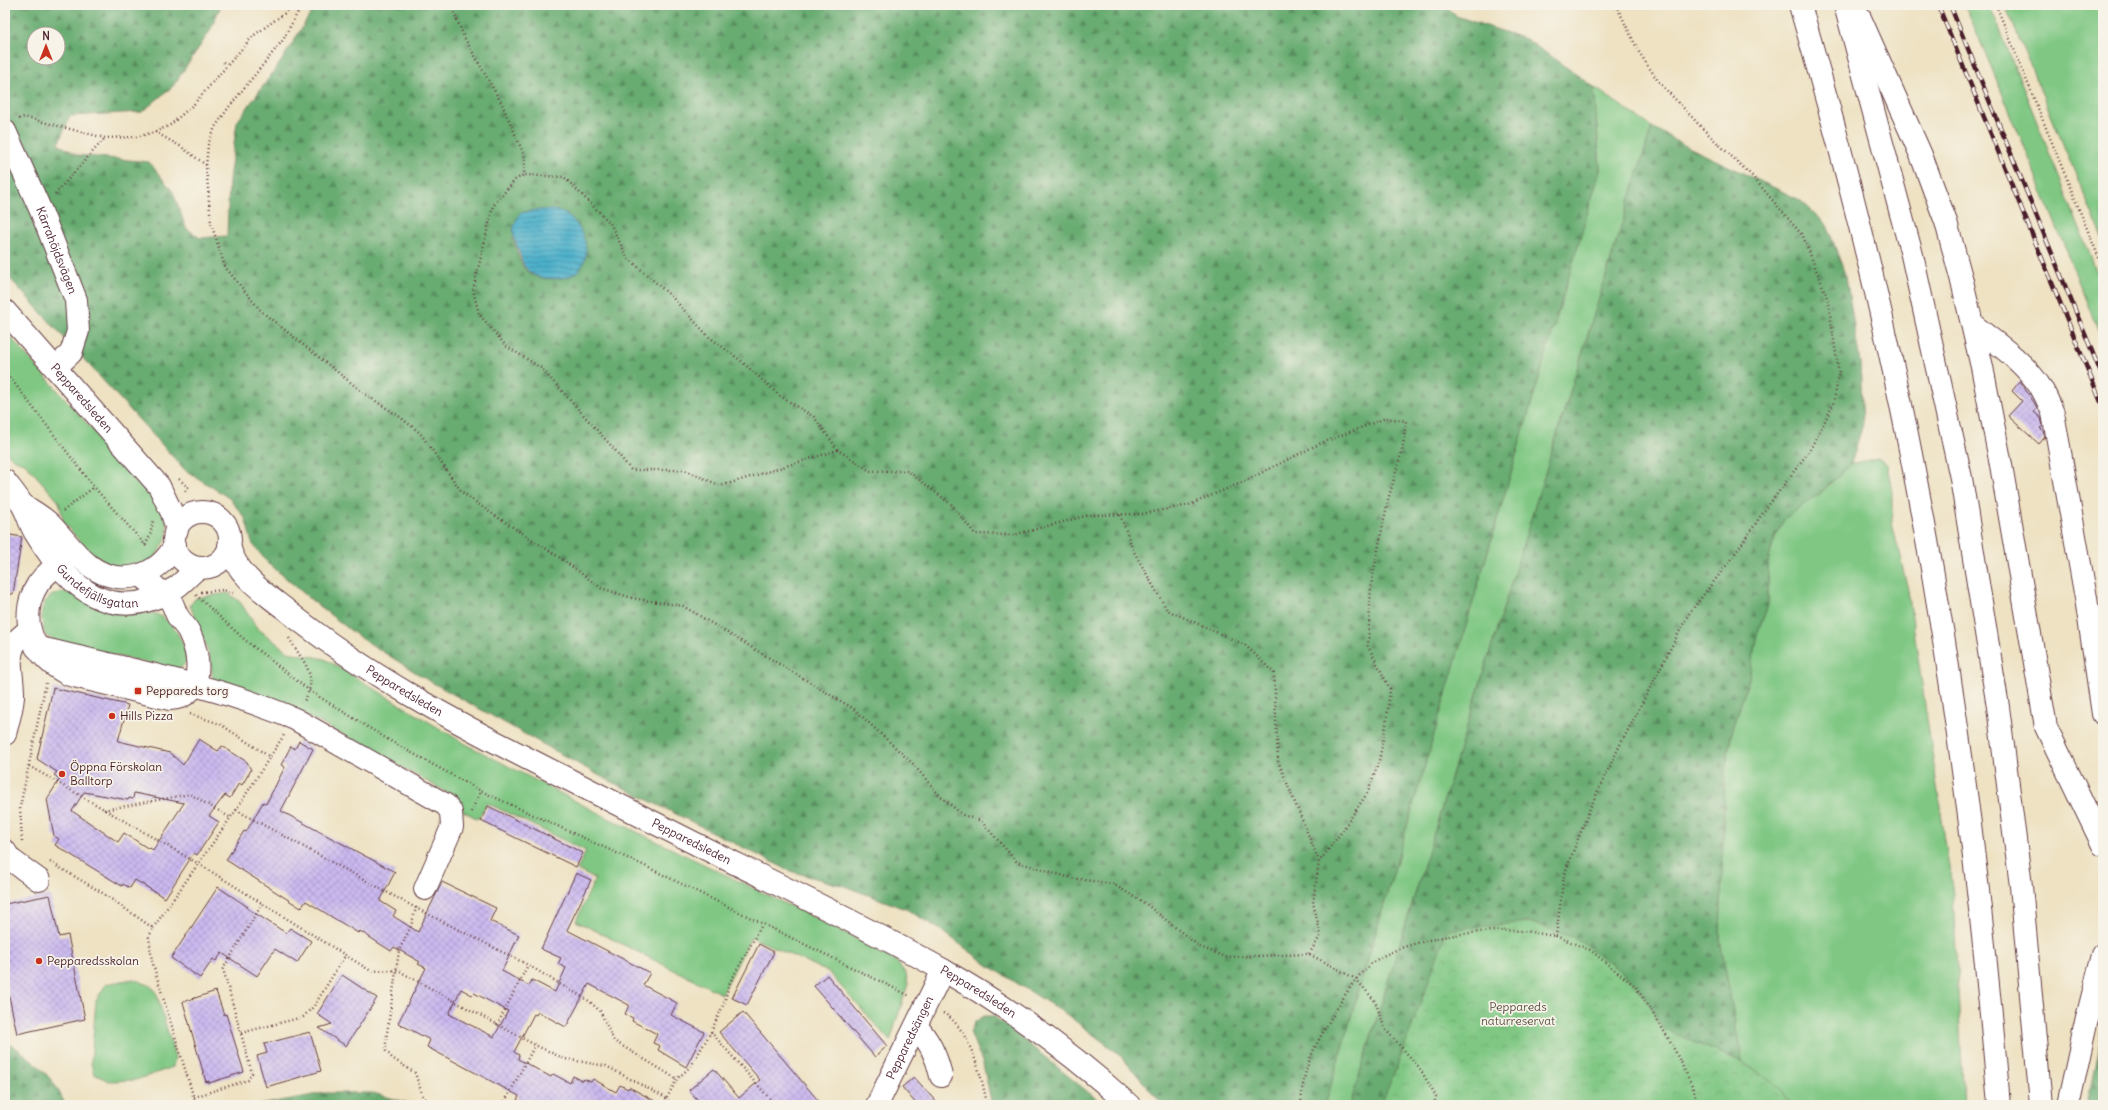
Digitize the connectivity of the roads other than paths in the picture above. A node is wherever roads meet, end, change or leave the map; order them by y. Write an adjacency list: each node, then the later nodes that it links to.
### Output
1 (1800, 5): 32 (main road)
2 (1845, 5): 33 (main road)
3 (1854, 5): 6 (main road)
4 (11, 125): 7 (main road, Kärrahöjdsvägen)
5 (5, 311): 7 (main road, Pepparedsleden)
6 (1973, 325): 20 (main road); 22 (main road)
7 (55, 368): 9 (main road, Pepparedsleden)
8 (5, 481): 13 (main road, Gundefjällsgatan)
9 (159, 486): 10 (main road, Pepparedsleden); 11 (main road, Pepparedsleden)
10 (210, 514): 11 (main road); 12 (main road)
11 (176, 538): 14 (main road); 15 (main road, Gundefjällsgatan)
12 (229, 546): 14 (main road); 16 (main road, Pepparedsleden)
13 (66, 558): 15 (main road, Gundefjällsgatan); 17 (main road, Gundefjällsgatan); 18 (main road)
14 (202, 568): 16 (main road, Pepparedsleden); 17 (main road, Gundefjällsgatan)
15 (142, 576): 17 (main road)
16 (243, 588): 27 (main road, Pepparedsleden)
17 (162, 594): 19 (main road)
18 (33, 638): 19 (main road); 21 (main road)
19 (195, 686): 25 (main road)
20 (2103, 714)
21 (5, 734)
22 (2103, 845)
23 (7, 855): 24 (main road)
24 (44, 871)
25 (420, 899)
26 (2103, 955): 34 (main road)
27 (943, 970): 28 (main road, Pepparedsängen); 31 (main road, Pepparedsleden)
28 (916, 1026): 29 (main road); 30 (main road, Pepparedsängen)
29 (941, 1076)
30 (877, 1105)
31 (1129, 1105)
32 (1998, 1105)
33 (2041, 1105)
34 (2068, 1105)

